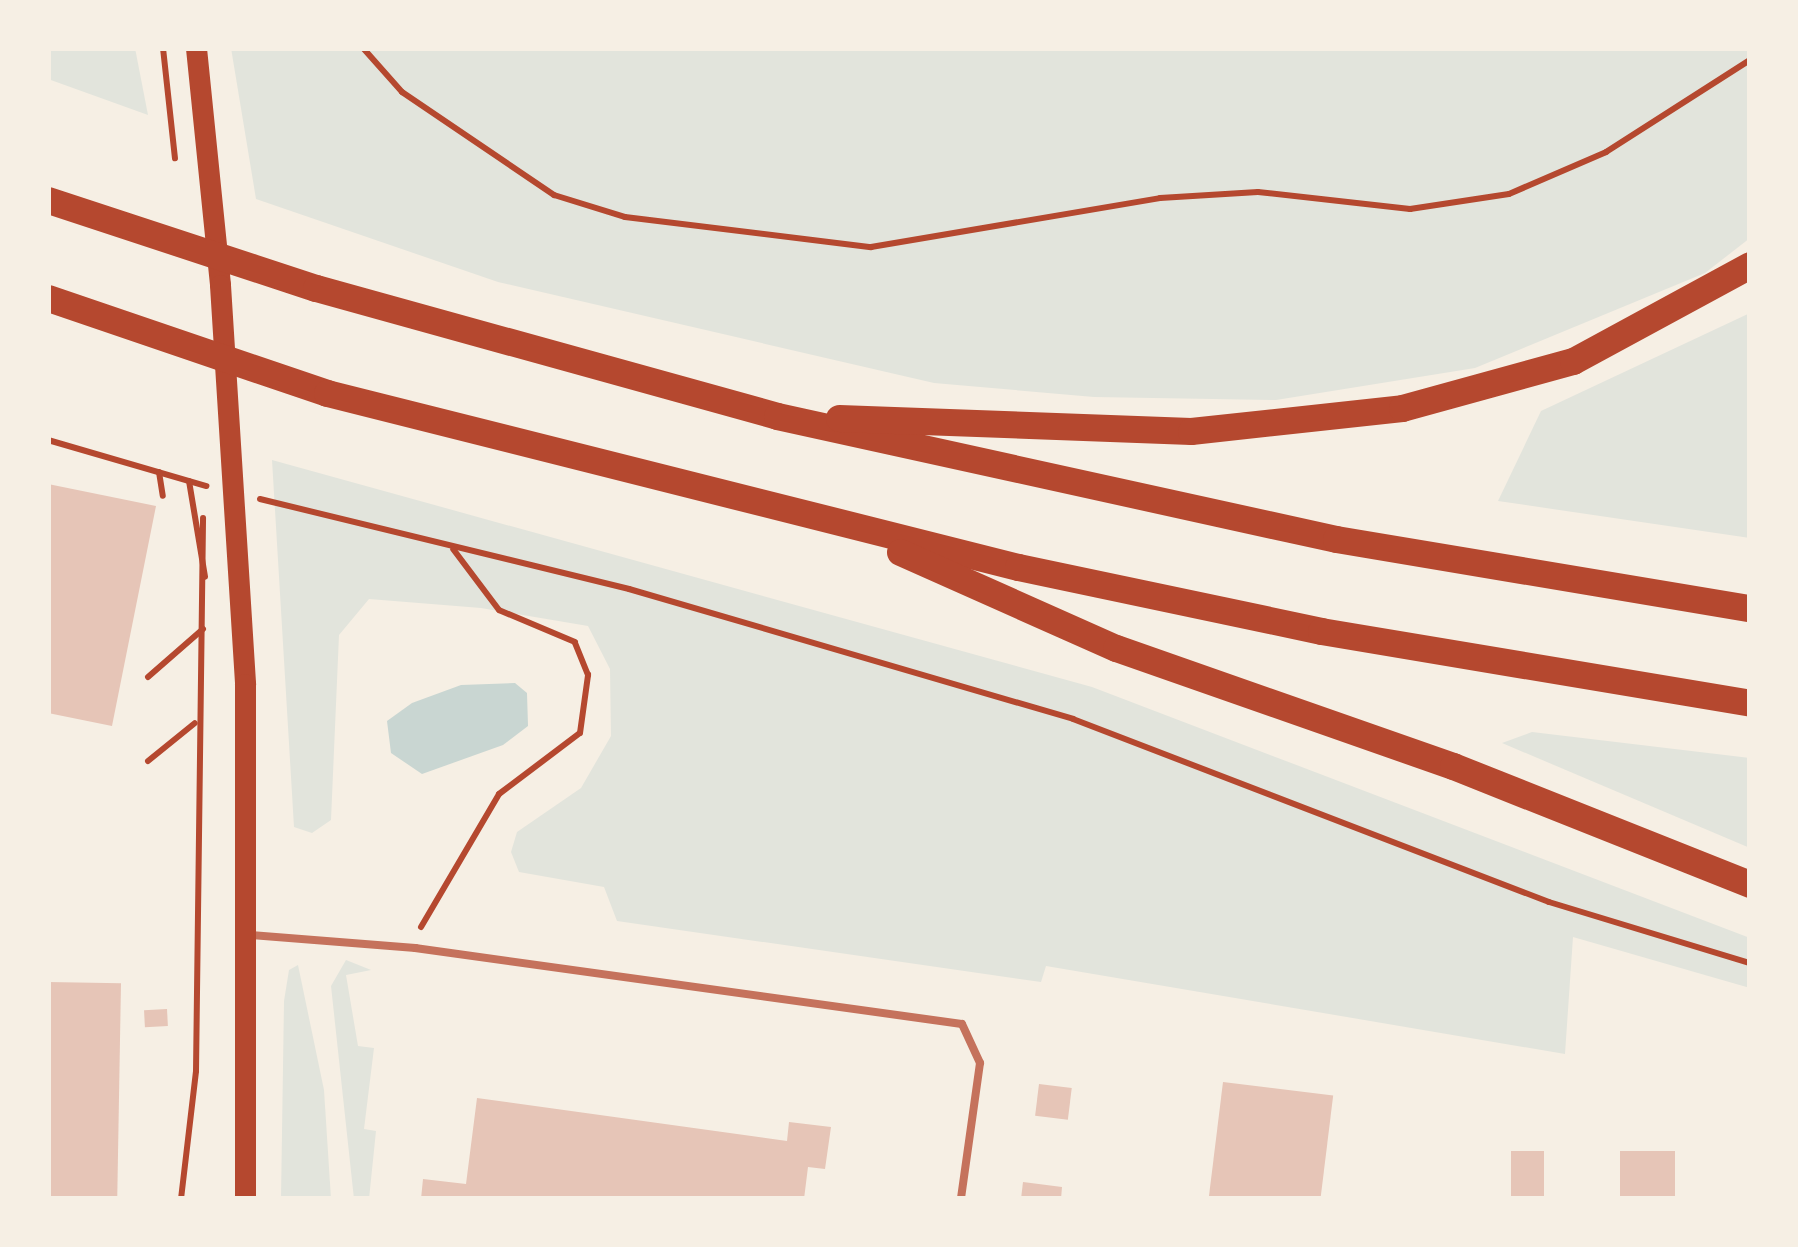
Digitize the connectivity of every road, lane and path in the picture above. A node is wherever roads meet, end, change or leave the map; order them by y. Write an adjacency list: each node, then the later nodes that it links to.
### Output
1 (363, 48): 3 (path)
2 (197, 56): 25 (main road)
3 (1750, 60)
4 (48, 200): 7 (highway)
5 (1750, 266): 7 (highway)
6 (48, 298): 15 (highway)
7 (777, 416): 18 (highway)
8 (48, 440): 9 (path)
9 (159, 472): 10 (path); 12 (path)
10 (189, 482): 11 (path); 17 (path)
11 (212, 487)
12 (163, 496)
13 (257, 498): 16 (path)
14 (203, 506): 17 (path)
15 (836, 523): 21 (highway); 24 (highway)
16 (451, 546): 26 (path); 27 (path)
17 (205, 578): 19 (path)
18 (1750, 608)
19 (203, 629): 20 (path); 22 (path)
20 (148, 677)
21 (1750, 703)
22 (195, 723): 23 (path); 28 (path)
23 (148, 761)
24 (1750, 884)
25 (250, 934): 26 (lane); 29 (main road)
26 (415, 948): 30 (lane)
27 (1750, 963)
28 (181, 1199)
29 (245, 1199)
30 (961, 1199)

